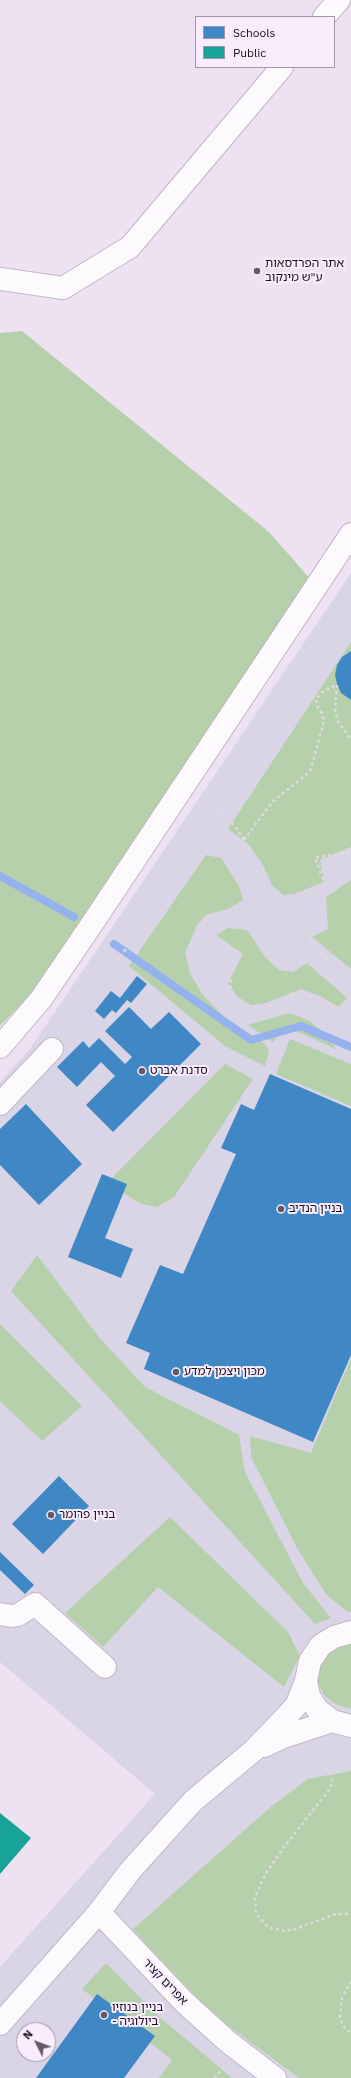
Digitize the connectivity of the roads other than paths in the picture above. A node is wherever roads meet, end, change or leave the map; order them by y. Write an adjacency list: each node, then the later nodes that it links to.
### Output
1 (339, 0): 2 (street)
2 (325, 16)
3 (281, 68): 4 (street)
4 (0, 279)
5 (351, 534): 6 (street)
6 (0, 1047)
7 (52, 1049): 8 (street)
8 (0, 1104)
9 (0, 1614): 11 (street)
10 (351, 1632): 12 (street)
11 (105, 1667)
12 (306, 1681): 13 (street); 14 (street)
13 (342, 1723): 14 (street)
14 (253, 1751): 15 (street)
15 (99, 1912): 16 (street); 17 (street, אפרים קציר)
16 (0, 2024)
17 (276, 2078)

